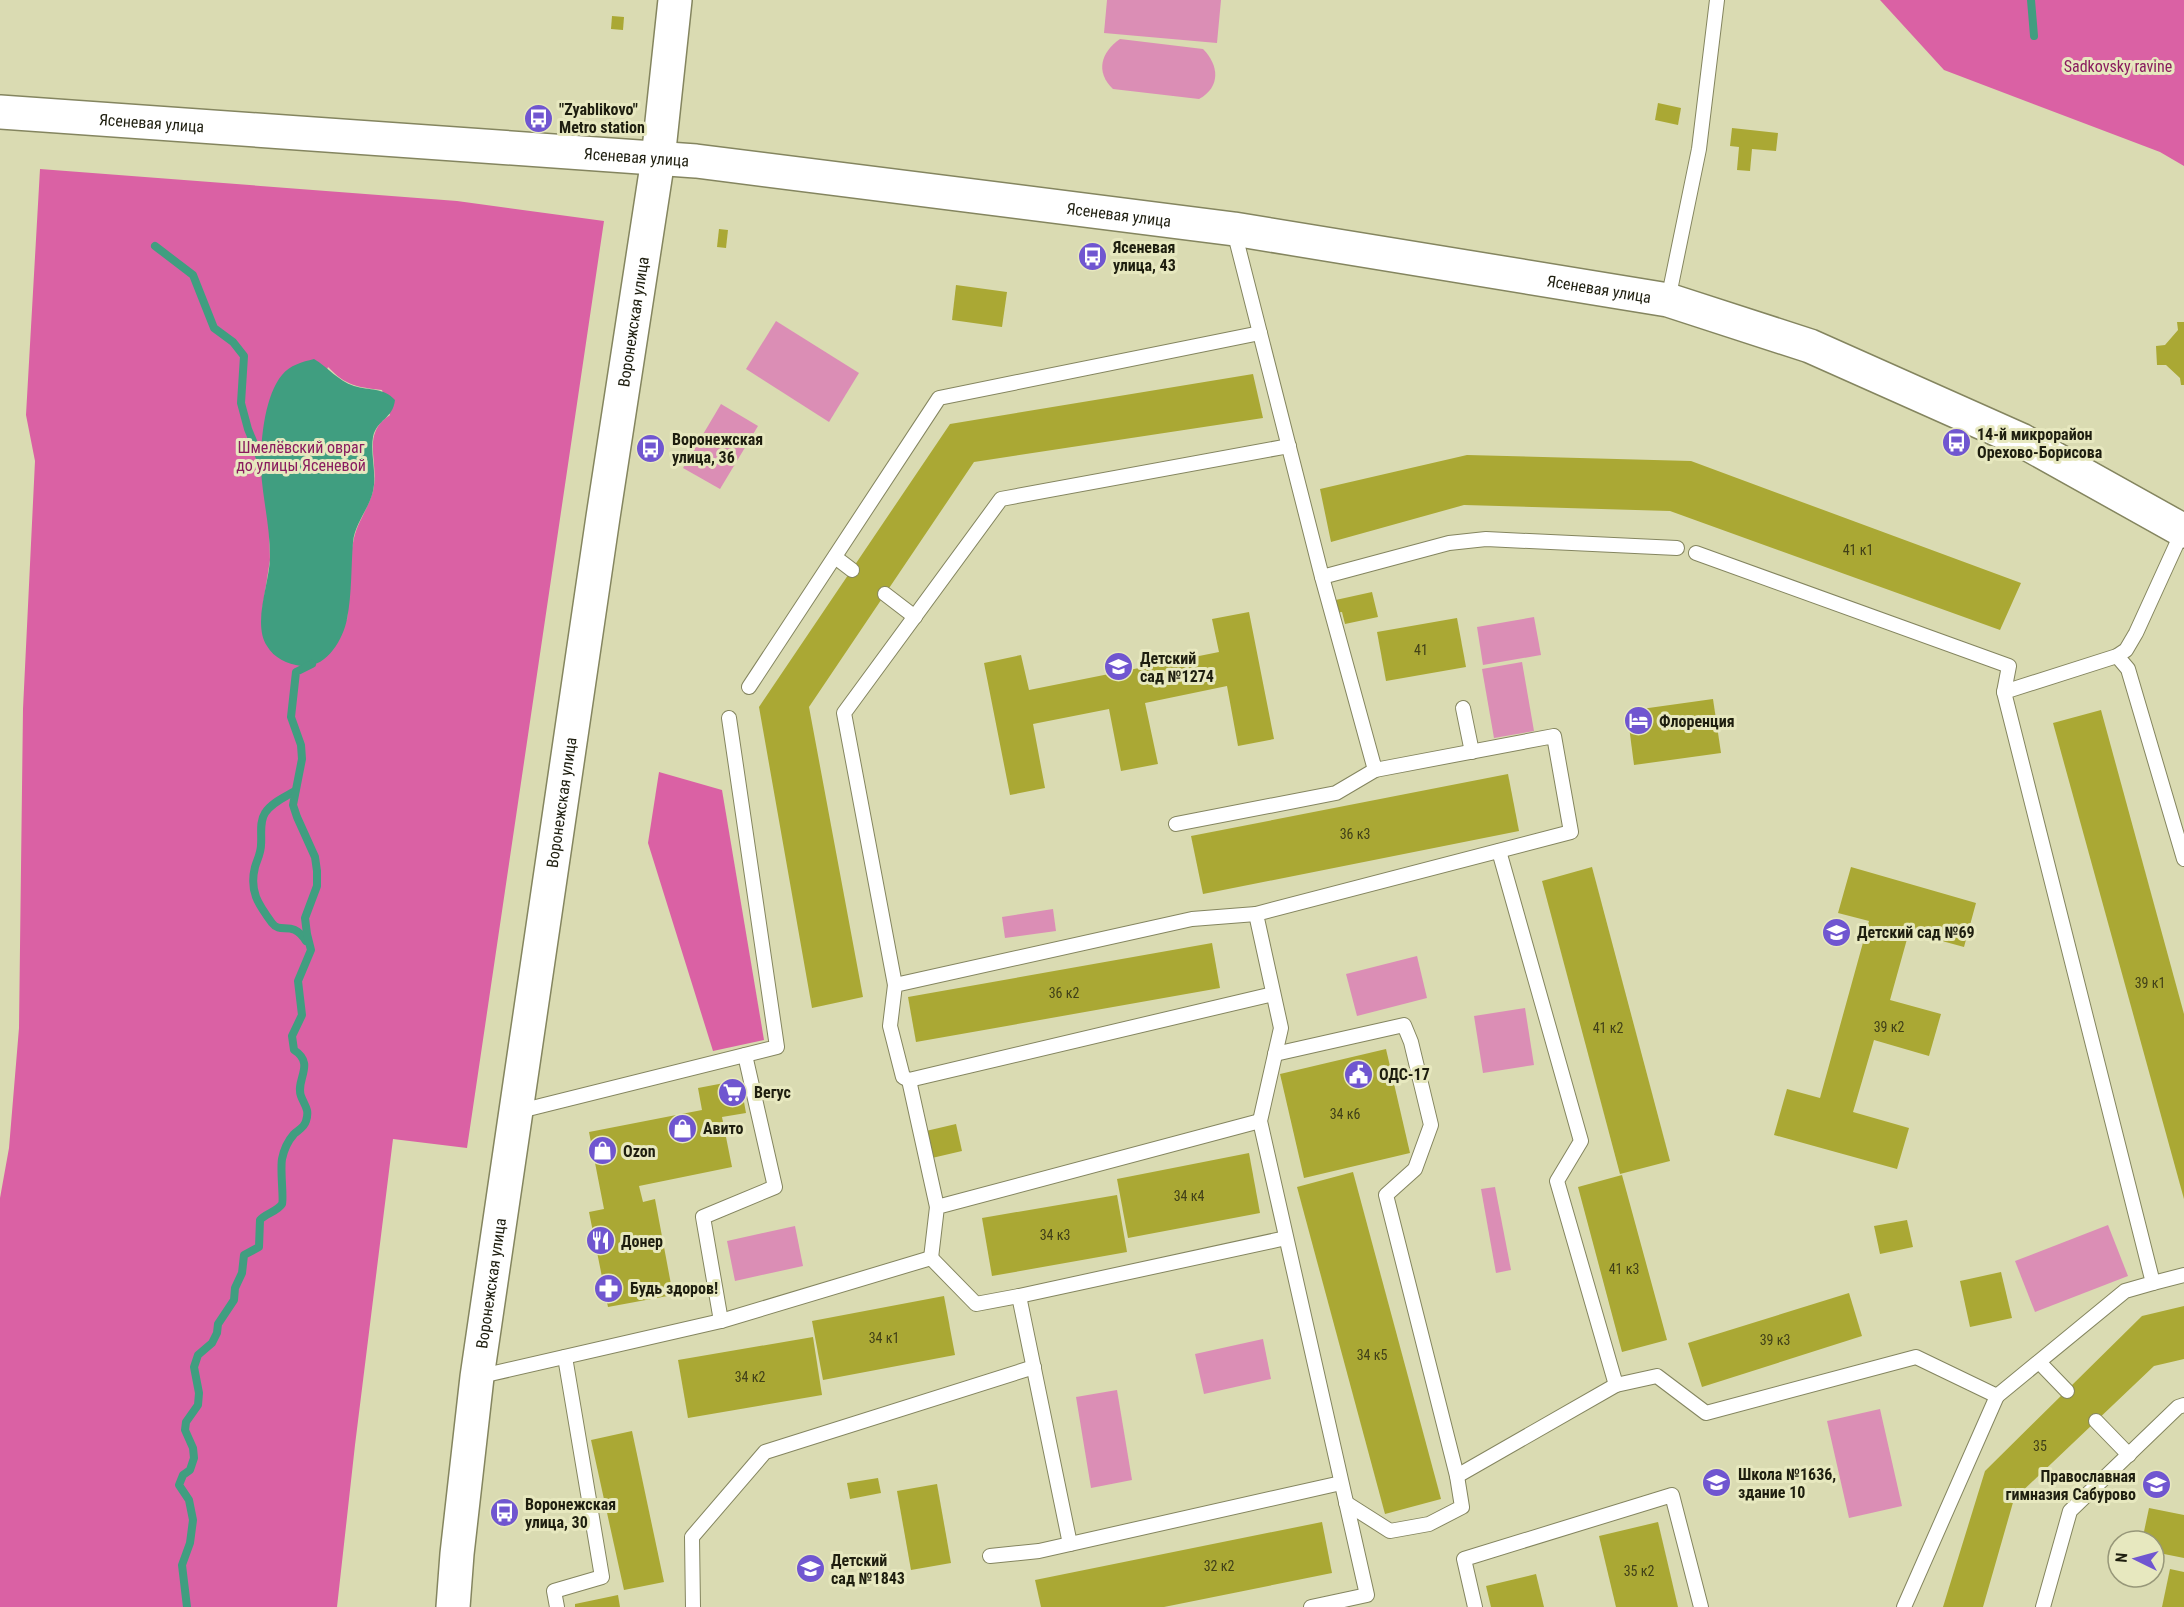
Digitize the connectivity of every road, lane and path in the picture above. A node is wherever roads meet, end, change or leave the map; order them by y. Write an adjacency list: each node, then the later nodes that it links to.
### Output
1 (675, 0): 4 (main road, Воронежская улица)
2 (1718, 0): 6 (lane)
3 (0, 112): 4 (main road, Ясеневая улица)
4 (658, 159): 5 (main road, Ясеневая улица); 33 (main road, Воронежская улица)
5 (1234, 229): 6 (main road, Ясеневая улица); 7 (lane)
6 (1668, 300): 9 (main road, Ясеневая улица)
7 (1260, 333): 8 (lane); 12 (lane)
8 (1289, 446): 14 (lane); 16 (lane)
9 (2183, 530): 17 (lane)
10 (1677, 548): 14 (lane)
11 (1696, 553): 19 (lane)
12 (835, 557): 13 (lane); 18 (lane)
13 (852, 570)
14 (1322, 577): 23 (lane)
15 (885, 594): 16 (lane)
16 (915, 616): 28 (lane)
17 (2117, 656): 19 (lane); 26 (lane)
18 (749, 687)
19 (2004, 692): 39 (lane)
20 (1463, 708): 22 (lane)
21 (729, 718): 31 (lane)
22 (1472, 752): 23 (lane); 25 (lane)
23 (1375, 770): 24 (lane)
24 (1176, 824)
25 (1499, 851): 27 (lane); 46 (lane)
26 (2184, 859)
27 (1256, 914): 28 (lane); 29 (lane)
28 (895, 985): 32 (lane)
29 (1273, 994): 30 (lane); 32 (lane)
30 (1275, 1054): 34 (lane); 52 (lane)
31 (745, 1055): 33 (lane); 41 (lane)
32 (909, 1080): 35 (lane)
33 (515, 1112): 45 (main road, Воронежская улица)
34 (1260, 1121): 35 (lane); 36 (lane)
35 (937, 1207): 37 (lane)
36 (1286, 1238): 40 (lane); 53 (lane)
37 (931, 1258): 40 (lane); 41 (lane)
38 (2184, 1275): 39 (lane)
39 (2153, 1282): 43 (lane)
40 (1019, 1296): 44 (lane)
41 (721, 1321): 42 (lane)
42 (565, 1357): 45 (lane); 58 (lane)
43 (2039, 1362): 47 (lane); 48 (lane)
44 (1034, 1367): 55 (lane); 59 (lane)
45 (477, 1377): 57 (main road, Воронежская улица)
46 (1616, 1385): 48 (lane); 52 (lane)
47 (2067, 1391)
48 (1997, 1396): 63 (lane)
49 (2184, 1406): 51 (lane)
50 (2096, 1421): 51 (lane)
51 (2129, 1455): 64 (lane)
52 (1457, 1476): 54 (lane)
53 (1341, 1484): 54 (lane); 55 (lane)
54 (1346, 1503): 60 (lane)
55 (1070, 1544): 56 (lane)
56 (990, 1557)
57 (453, 1607)
58 (557, 1607)
59 (693, 1607)
60 (1311, 1607)
61 (1474, 1607): 62 (lane)
62 (1701, 1607)
63 (1904, 1607)
64 (2043, 1607)

